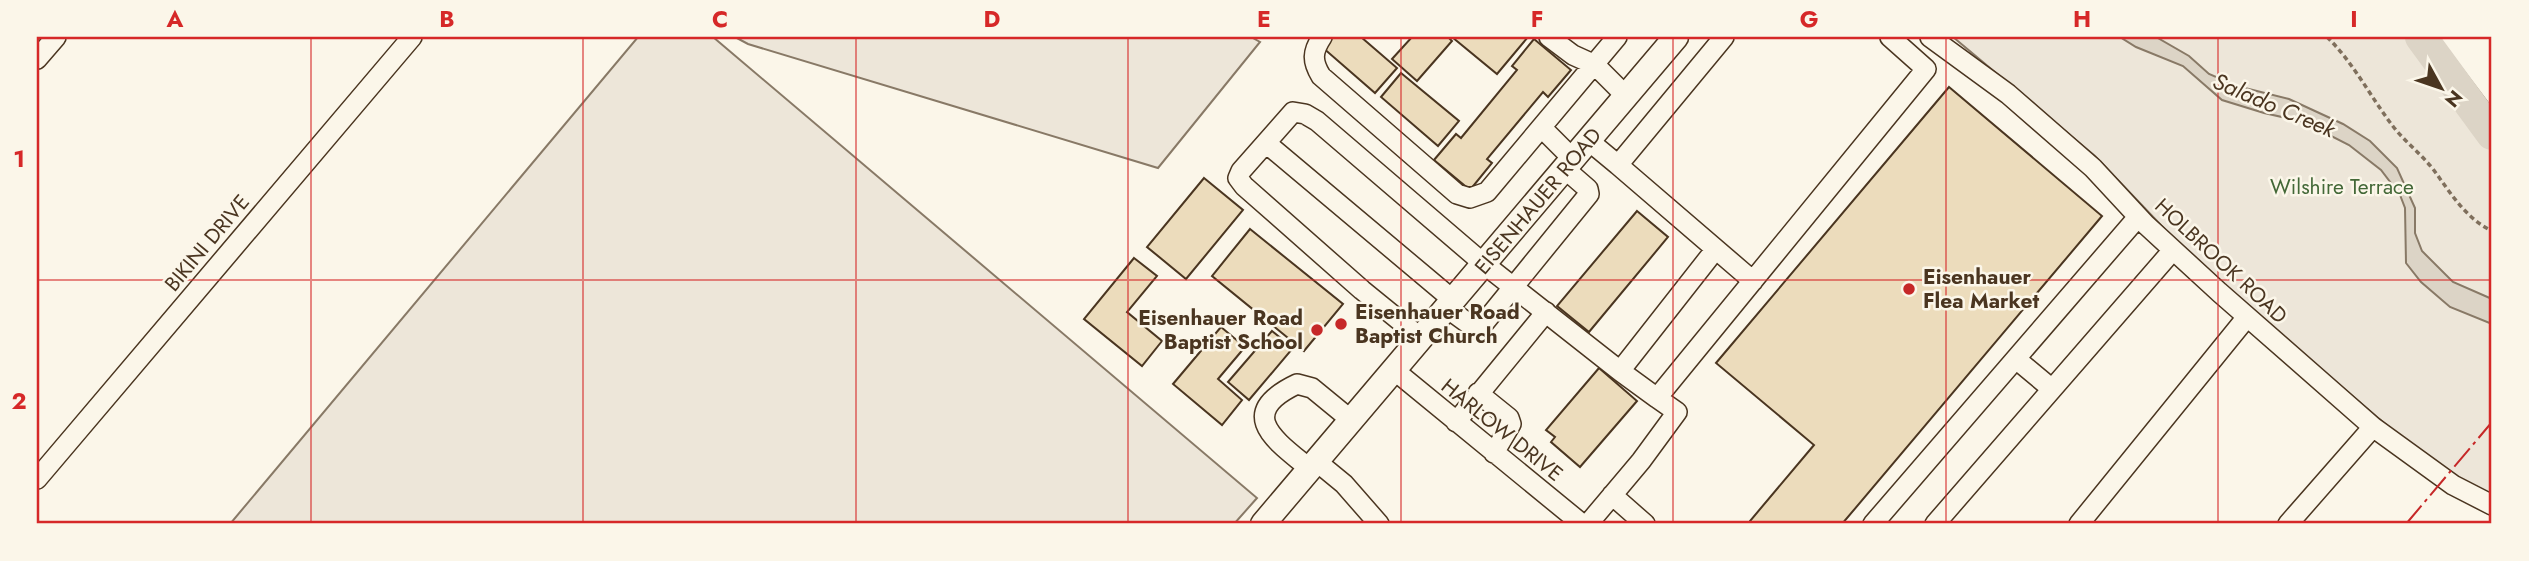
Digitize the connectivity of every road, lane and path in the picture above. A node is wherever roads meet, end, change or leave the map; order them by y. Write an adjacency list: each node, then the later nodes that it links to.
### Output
1 (56, 37): 11 (street)
2 (412, 37): 41 (street, BIKINI DRIVE)
3 (1322, 37): 15 (street)
4 (1549, 37): 12 (street)
5 (1616, 37): 12 (street)
6 (1676, 37): 14 (main road, EISENHAUER ROAD)
7 (1724, 37): 18 (street)
8 (2327, 37): 20 (path)
9 (1893, 38): 13 (street)
10 (1938, 42): 13 (street); 19 (street, HOLBROOK ROAD)
11 (37, 59)
12 (1595, 65): 14 (street); 15 (street)
13 (1926, 68): 24 (street)
14 (1626, 96): 17 (main road, EISENHAUER ROAD)
15 (1542, 128): 17 (street)
16 (1266, 143): 23 (street); 26 (street); 29 (street)
17 (1576, 156): 18 (street); 23 (main road, EISENHAUER ROAD); 25 (street)
18 (1618, 165): 21 (street)
19 (2138, 217): 22 (street, HOLBROOK ROAD); 30 (street)
20 (2492, 231)
21 (1715, 250): 24 (street); 32 (street)
22 (2173, 250): 28 (street, HOLBROOK ROAD); 33 (street)
23 (1483, 264): 25 (street); 26 (main road, EISENHAUER ROAD)
24 (1753, 281): 35 (street)
25 (1516, 287): 26 (street); 27 (street)
26 (1450, 304): 29 (main road, EISENHAUER ROAD)
27 (1546, 312): 32 (street); 34 (street)
28 (2247, 317): 38 (street, HOLBROOK ROAD); 51 (street)
29 (1421, 338): 31 (main road, EISENHAUER ROAD)
30 (2016, 359): 33 (street); 44 (street)
31 (1394, 370): 36 (main road, EISENHAUER ROAD); 37 (street, HARLOW DRIVE)
32 (1620, 371): 35 (street)
33 (2052, 389): 50 (street)
34 (1478, 393): 37 (street); 39 (street)
35 (1657, 398): 42 (street)
36 (1351, 420): 40 (main road, EISENHAUER ROAD); 40 (street)
37 (1456, 422): 39 (street, HARLOW DRIVE)
38 (2373, 426): 43 (street, HOLBROOK ROAD); 52 (street)
39 (1494, 453): 47 (street, HARLOW DRIVE)
40 (1313, 465): 45 (main road, EISENHAUER ROAD); 46 (street)
41 (37, 479)
42 (1612, 495): 48 (street); 49 (street)
43 (2492, 505)
44 (1883, 521)
45 (1263, 524)
46 (1379, 524)
47 (1582, 524)
48 (1588, 524)
49 (1645, 524)
50 (1935, 524)
51 (2079, 524)
52 (2288, 524)

